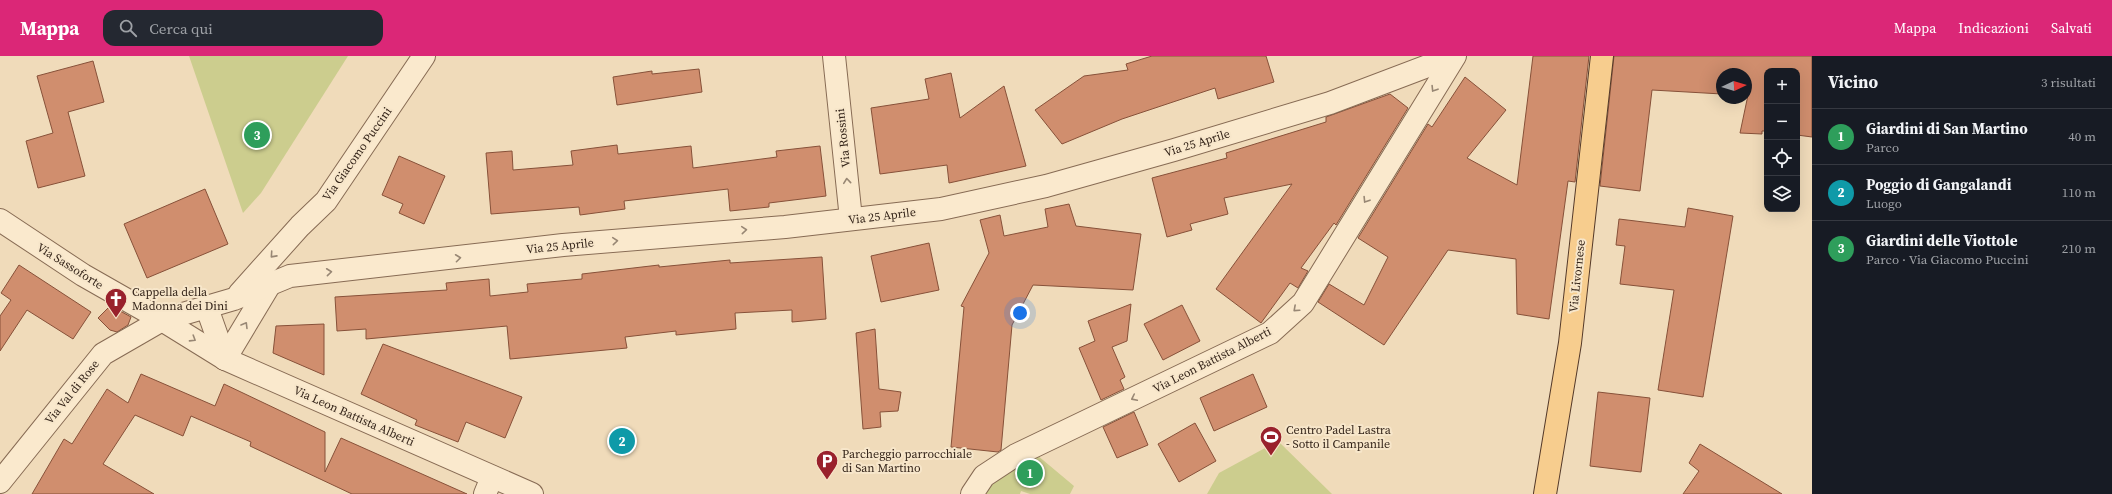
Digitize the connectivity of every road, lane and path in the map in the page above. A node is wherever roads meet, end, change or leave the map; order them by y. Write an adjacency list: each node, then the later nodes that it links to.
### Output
1 (424, 56): 7 (street, Via Giacomo Puccini)
2 (834, 56): 5 (street, Via Rossini, one-way to 2)
3 (1455, 56): 5 (street, Via 25 Aprile); 17 (street, Via Leon Battista Alberti, one-way to 17)
4 (1602, 56): 18 (main road, Via Livornese)
5 (852, 219): 8 (street, Via 25 Aprile, one-way to 5)
6 (0, 220): 12 (street, Via Sassoforte)
7 (300, 226): 8 (street); 10 (street, Via Giacomo Puccini, one-way to 10)
8 (290, 276): 9 (street, Via 25 Aprile)
9 (270, 284): 10 (street, Via 25 Aprile); 13 (street, one-way to 9)
10 (234, 299): 11 (street, Via Val di Rose)
11 (207, 308): 12 (street, Via Val di Rose); 13 (street)
12 (162, 320): 13 (street, Via Sassoforte, one-way to 13); 14 (street, Via Val di Rose)
13 (224, 358): 15 (street, Via Leon Battista Alberti)
14 (0, 482)
15 (488, 485): 16 (street, Via Leon Battista Alberti)
16 (532, 494)
17 (972, 494)
18 (1545, 494)

